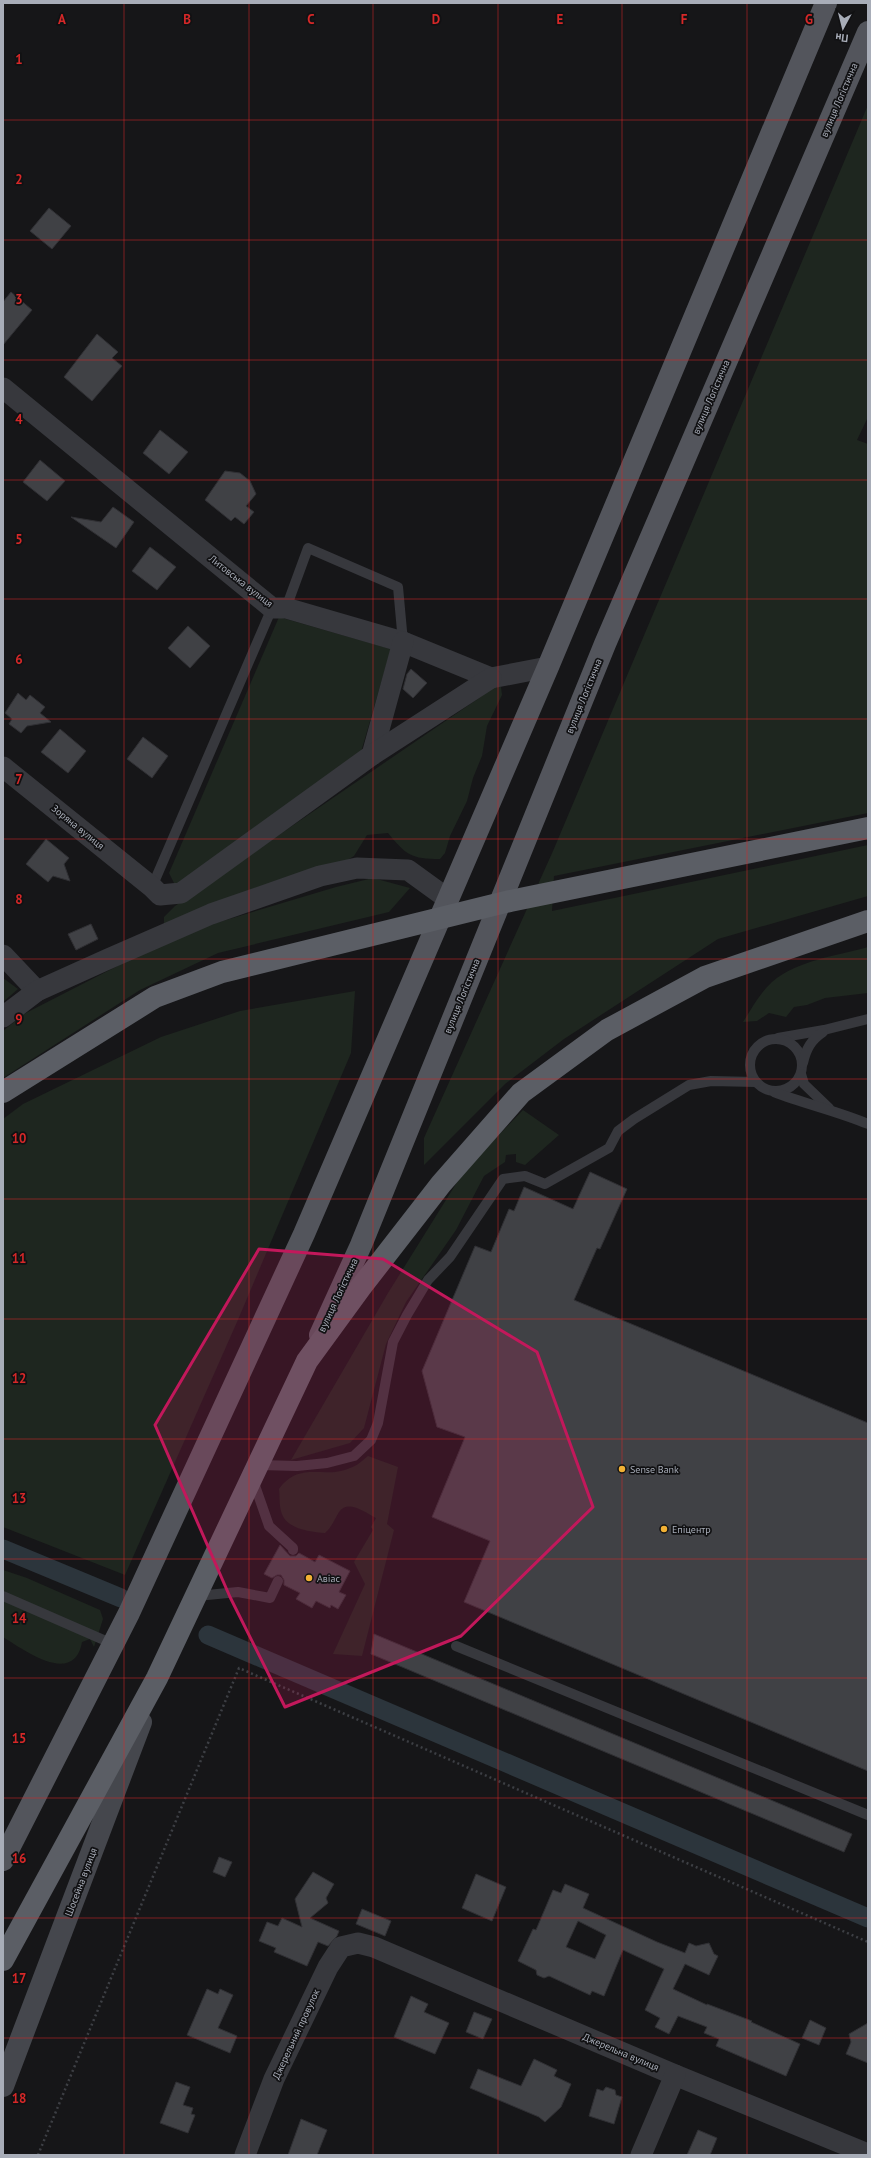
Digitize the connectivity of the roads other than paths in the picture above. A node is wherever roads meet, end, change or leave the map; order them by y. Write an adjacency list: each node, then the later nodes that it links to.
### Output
1 (826, 3): 6 (main road)
2 (868, 32): 26 (main road, вулиця Логістична)
3 (3, 388): 4 (street, Литовська вулиця)
4 (279, 608): 5 (street, Литовська вулиця); 5 (lane); 11 (lane)
5 (404, 642): 7 (street, Литовська вулиця); 8 (street)
6 (548, 667): 7 (street); 12 (main road)
7 (491, 678): 8 (street)
8 (372, 755): 11 (street, Зоряна вулиця)
9 (3, 767): 11 (street, Зоряна вулиця)
10 (868, 828): 23 (highway)
11 (152, 887)
12 (448, 899): 15 (street); 32 (main road)
13 (868, 921): 26 (highway)
14 (3, 955): 15 (street)
15 (37, 991): 16 (street)
16 (3, 1017)
17 (868, 1018): 18 (lane)
18 (824, 1030): 19 (lane); 20 (lane)
19 (775, 1038): 20 (lane); 21 (lane)
20 (802, 1069): 22 (lane); 24 (lane)
21 (756, 1082): 22 (lane); 27 (lane)
22 (772, 1091): 24 (lane)
23 (3, 1092)
24 (830, 1109): 25 (lane)
25 (868, 1124)
26 (307, 1362): 27 (highway)
27 (256, 1472): 28 (lane); 30 (highway)
28 (293, 1550)
29 (278, 1582): 30 (lane)
30 (198, 1594): 34 (highway)
31 (3, 1596): 32 (lane)
32 (113, 1644): 36 (main road)
33 (456, 1646): 35 (lane)
34 (157, 1678): 38 (highway); 40 (main road, Шосейна вулиця)
35 (868, 1815)
36 (3, 1860)
37 (374, 1947): 39 (street, Джерельна вулиця); 42 (street, Джерельний провулок)
38 (3, 1960)
39 (675, 2075): 41 (street, Джерельна вулиця); 43 (street)
40 (3, 2086)
41 (868, 2154)
42 (245, 2155)
43 (641, 2155)

